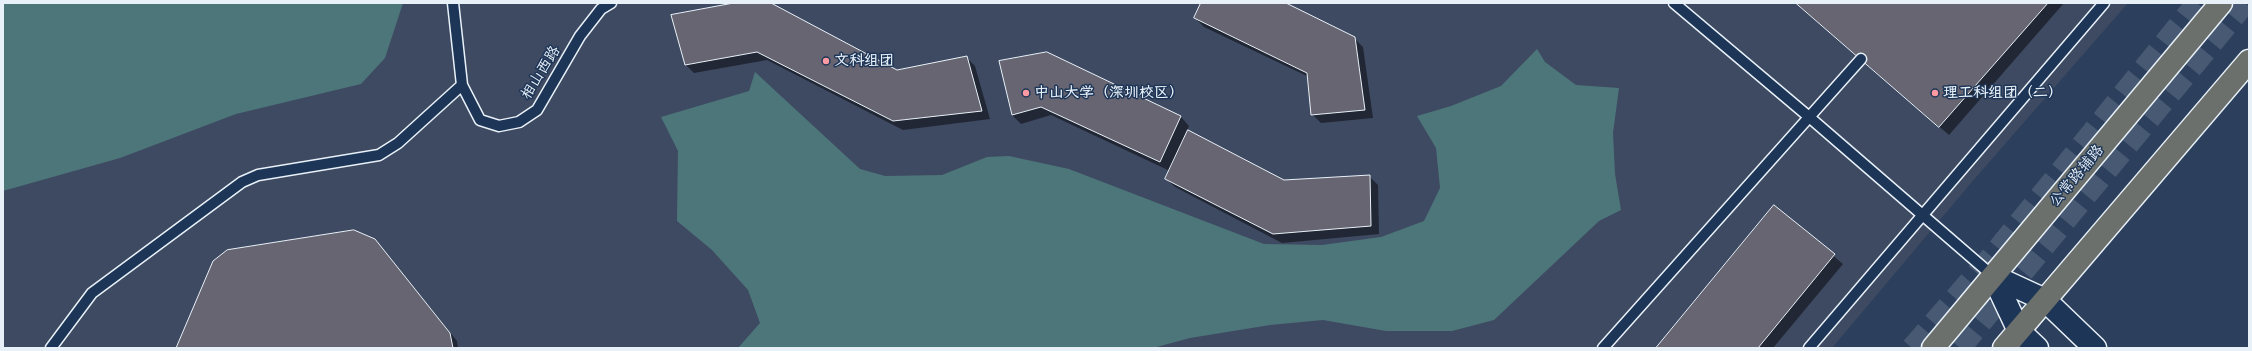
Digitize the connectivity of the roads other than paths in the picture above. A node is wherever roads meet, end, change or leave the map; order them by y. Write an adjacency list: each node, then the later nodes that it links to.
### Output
1 (453, 3): 8 (lane, 相山西路)
2 (611, 3): 8 (lane, 相山西路)
3 (1674, 3): 9 (lane)
4 (2104, 3): 10 (lane)
5 (2220, 3): 11 (main road, 公常路辅路)
6 (1861, 59): 9 (lane)
7 (2249, 61): 12 (main road)
8 (462, 85): 14 (lane)
9 (1808, 116): 10 (lane); 15 (lane)
10 (1922, 215): 11 (lane); 16 (lane)
11 (1993, 276): 12 (main road); 13 (main road); 17 (main road, 公常路辅路)
12 (2045, 300): 13 (main road); 20 (main road)
13 (2019, 331): 18 (main road); 19 (main road)
14 (51, 348)
15 (1603, 348)
16 (1809, 348)
17 (1933, 348)
18 (2004, 348)
19 (2037, 348)
20 (2095, 348)

